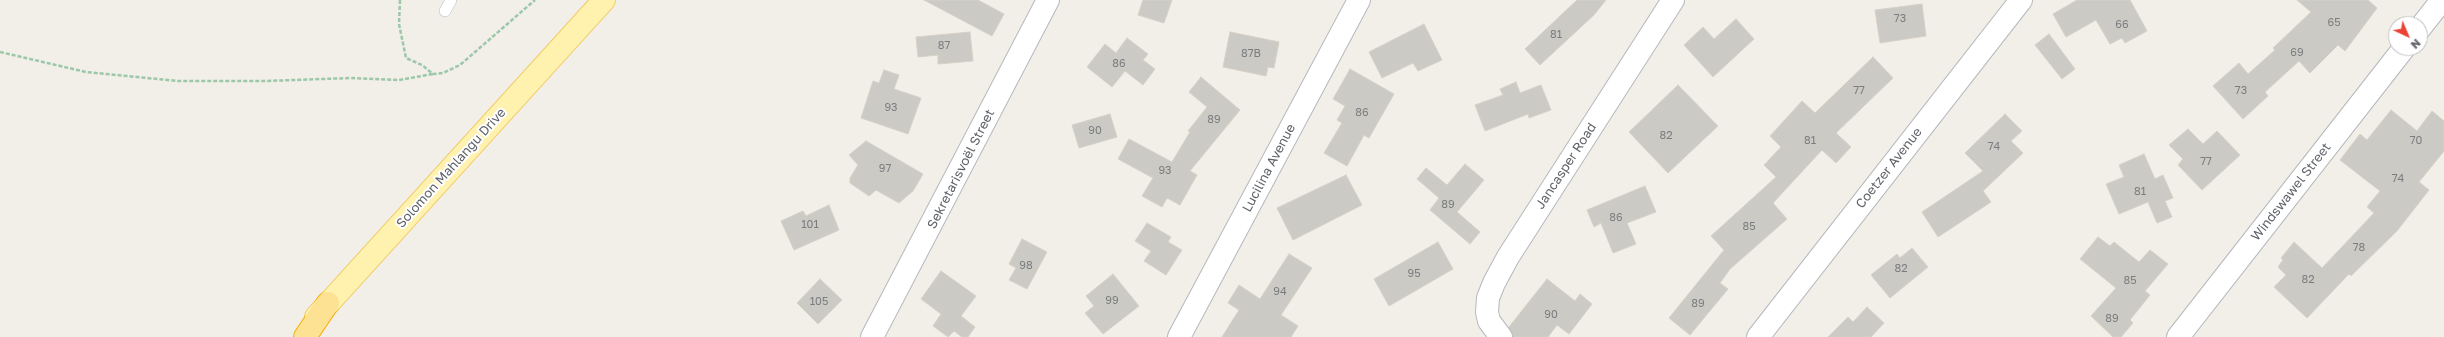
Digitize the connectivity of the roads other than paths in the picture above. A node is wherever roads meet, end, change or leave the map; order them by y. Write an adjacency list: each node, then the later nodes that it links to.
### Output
1 (451, 0): 8 (lane)
2 (604, 0): 11 (main road, Solomon Mahlangu Drive)
3 (1048, 0): 14 (street, Sekretarisvoël Street)
4 (1360, 0): 15 (street, Lucilina Avenue)
5 (1673, 0): 16 (street, Jancasper Road)
6 (2020, 0): 17 (street, Coetzer Avenue)
7 (2442, 0): 9 (street)
8 (445, 11)
9 (2428, 18)
10 (2398, 56): 18 (street, Windswawel Street)
11 (328, 303): 12 (main road, Solomon Mahlangu Drive); 13 (highway)
12 (298, 337)
13 (305, 337)
14 (872, 337)
15 (1179, 337)
16 (1501, 337)
17 (1758, 337)
18 (2178, 337)

